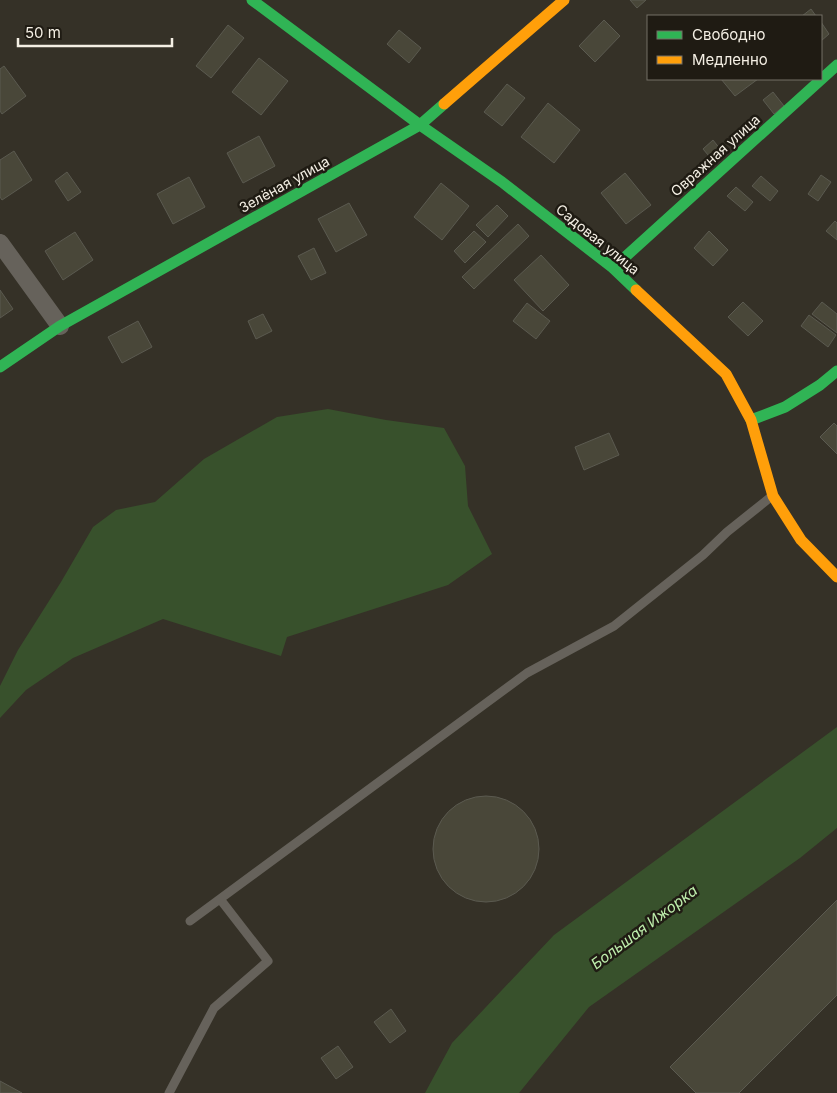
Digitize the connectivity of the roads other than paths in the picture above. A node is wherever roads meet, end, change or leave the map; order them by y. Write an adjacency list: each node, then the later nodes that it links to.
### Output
1 (252, 0): 6 (street, Садовая улица)
2 (564, 0): 6 (street, Зелёная улица)
3 (837, 65): 4 (street, Овражная улица)
4 (822, 79)
5 (820, 80): 8 (street, Овражная улица)
6 (420, 125): 8 (street, Садовая улица); 9 (street, Зелёная улица)
7 (0, 243): 9 (street)
8 (613, 268): 12 (street, Садовая улица)
9 (60, 326): 10 (street, Зелёная улица)
10 (0, 367)
11 (837, 371): 12 (street)
12 (751, 420): 13 (street, Садовая улица)
13 (773, 496): 14 (street, Садовая улица); 15 (lane)
14 (837, 577)
15 (220, 899): 16 (lane); 17 (lane)
16 (190, 921)
17 (169, 1093)

